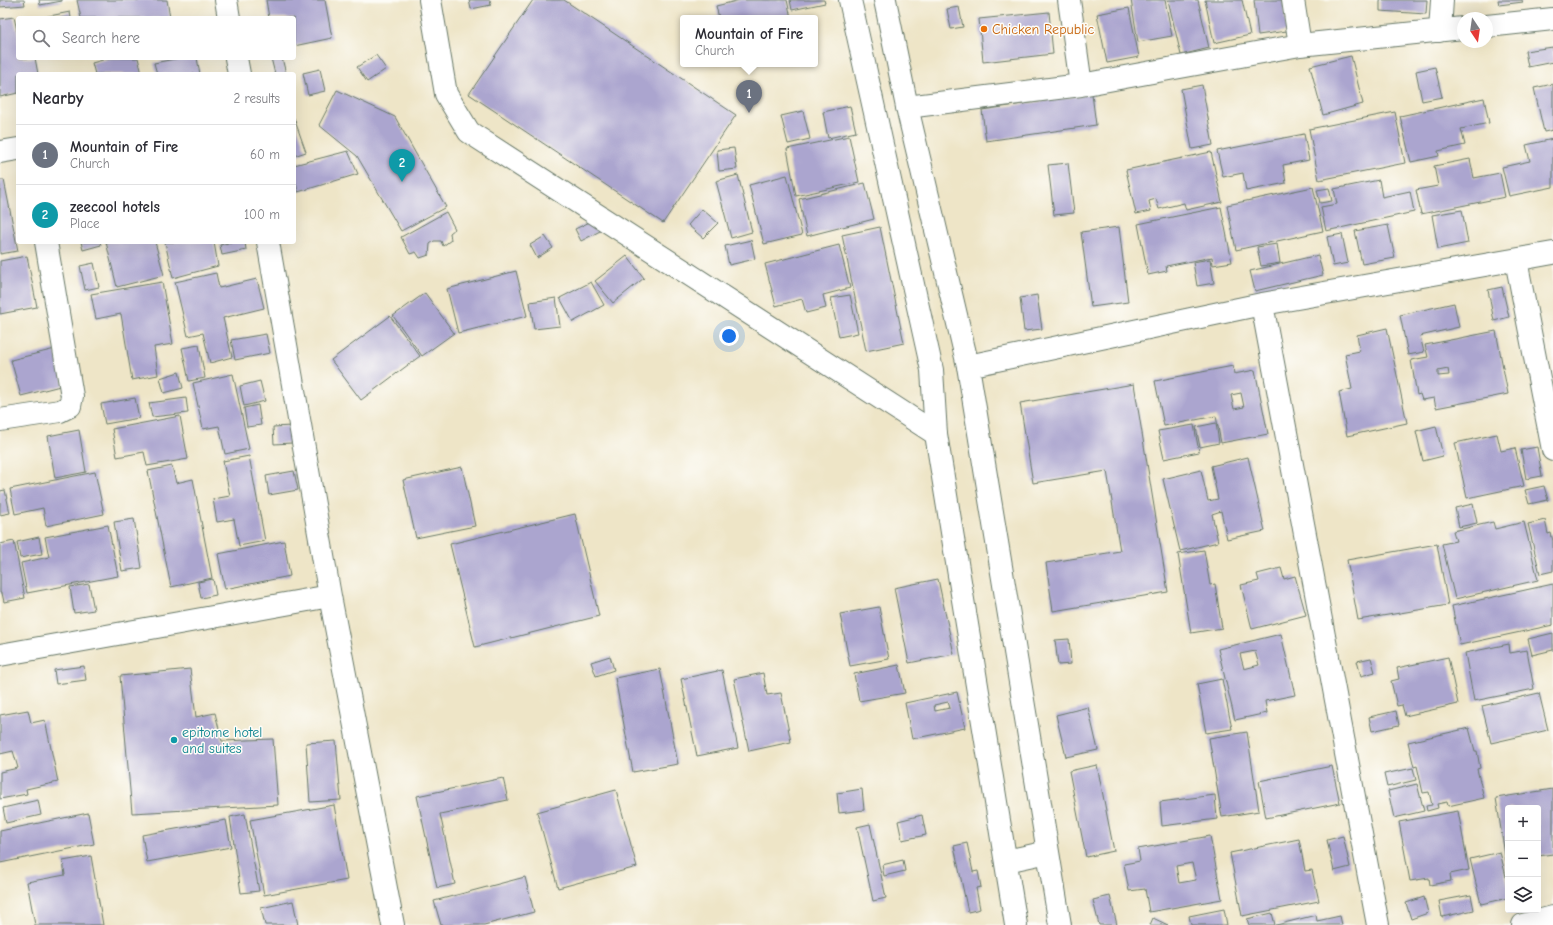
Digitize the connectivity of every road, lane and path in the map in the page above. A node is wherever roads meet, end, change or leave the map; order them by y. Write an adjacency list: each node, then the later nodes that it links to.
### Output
1 (226, 0): 8 (street)
2 (430, 0): 27 (street)
3 (850, 0): 27 (street)
4 (885, 0): 17 (street)
5 (1069, 0): 16 (street)
6 (1293, 0): 13 (street)
7 (1442, 0): 12 (street)
8 (229, 16)
9 (1553, 19): 10 (street)
10 (1493, 25)
11 (1457, 29): 12 (street)
12 (1440, 31): 13 (street)
13 (1300, 45): 16 (street)
14 (236, 60): 15 (street)
15 (239, 72)
16 (1081, 85): 17 (street)
17 (907, 107): 25 (street)
18 (16, 149): 19 (street)
19 (0, 152)
20 (46, 244): 26 (street)
21 (268, 244): 29 (street)
22 (1553, 253): 23 (street)
23 (1516, 260): 24 (street); 28 (street)
24 (1262, 304): 25 (street); 37 (street)
25 (968, 366): 31 (street)
26 (0, 420)
27 (936, 434): 32 (street)
28 (1553, 450)
29 (330, 596): 30 (street); 34 (street)
30 (0, 655)
31 (1048, 852): 32 (street); 36 (street)
32 (1006, 861): 35 (street)
33 (1553, 918): 38 (street)
34 (393, 925)
35 (1016, 925)
36 (1060, 925)
37 (1378, 925)
38 (1523, 925)

